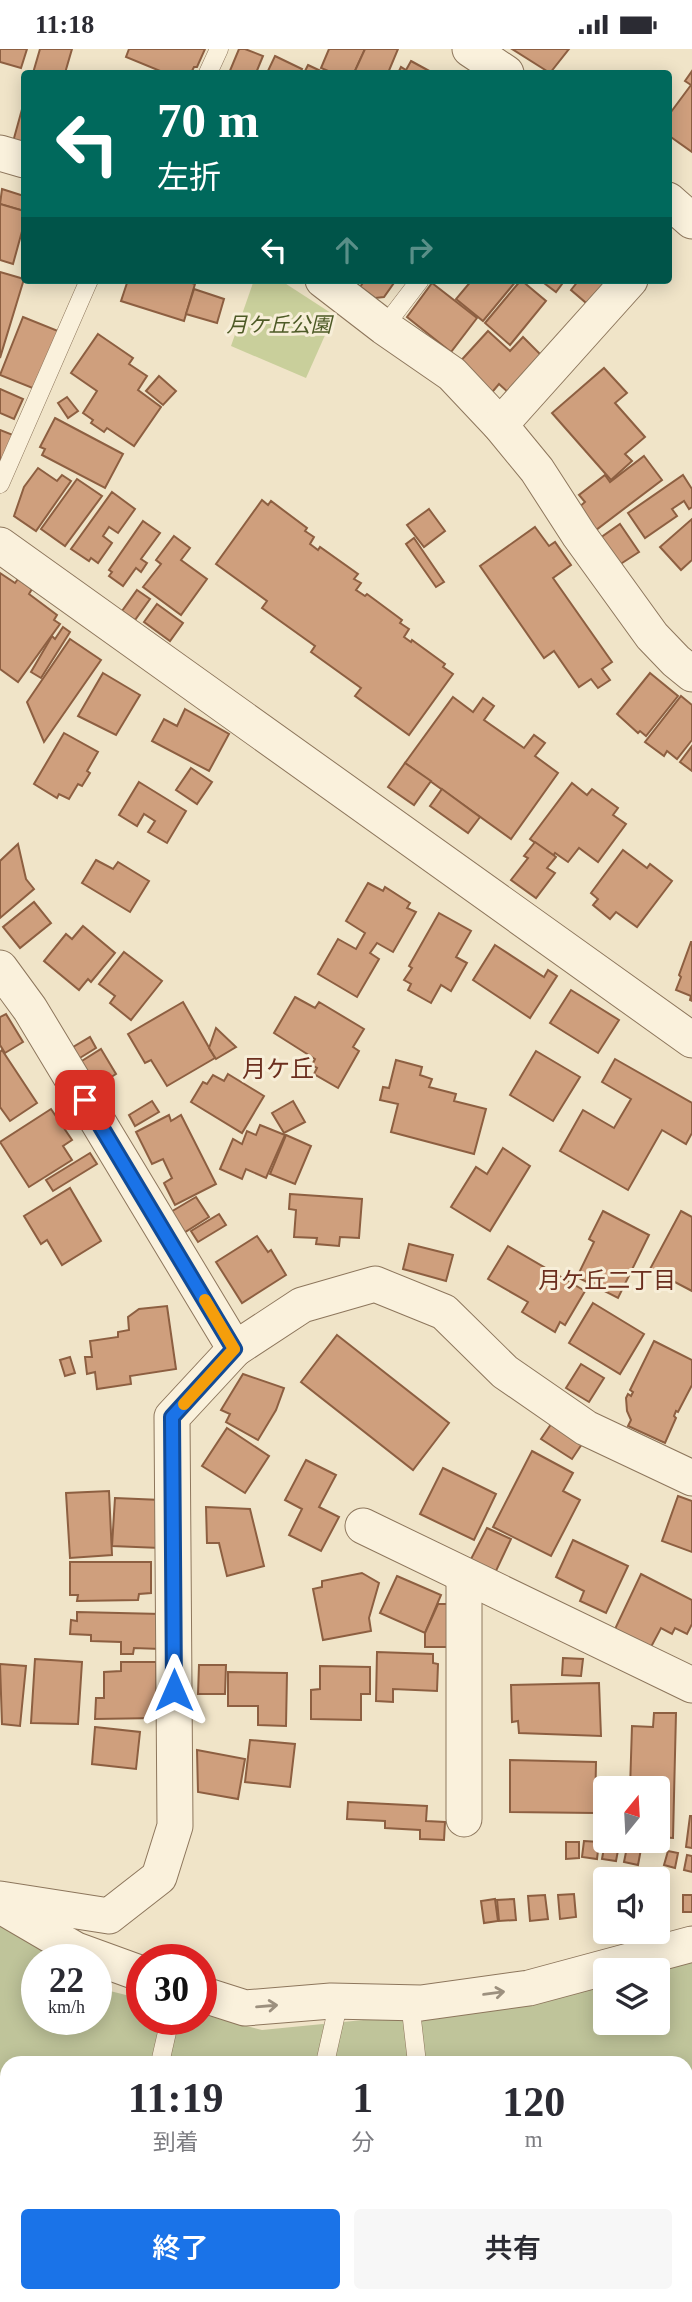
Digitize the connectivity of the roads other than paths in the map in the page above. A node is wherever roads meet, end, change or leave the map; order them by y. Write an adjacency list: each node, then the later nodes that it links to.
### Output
1 (219, 49): 3 (lane)
2 (470, 49): 4 (street)
3 (209, 70)
4 (502, 70)
5 (0, 153): 6 (street)
6 (21, 159)
7 (87, 284): 13 (lane)
8 (328, 284): 11 (street)
9 (417, 284): 11 (lane)
10 (626, 284): 12 (street)
11 (384, 327): 12 (street)
12 (500, 425): 15 (street)
13 (0, 484)
14 (0, 545): 17 (street)
15 (684, 663)
16 (0, 968): 18 (street)
17 (692, 1040)
18 (234, 1349): 19 (street); 24 (street)
19 (692, 1478)
20 (363, 1526): 21 (street)
21 (464, 1577): 22 (street); 23 (street)
22 (692, 1685)
23 (464, 1819)
24 (0, 1899)
25 (0, 1905): 27 (street)
26 (692, 1944): 30 (street, one-way to 26)
27 (126, 1968)
28 (217, 1999): 29 (street, one-way to 29)
29 (339, 2001): 30 (street); 33 (lane)
30 (410, 2002): 34 (lane)
31 (166, 2035): 32 (lane)
32 (162, 2056)
33 (327, 2056)
34 (417, 2056)

